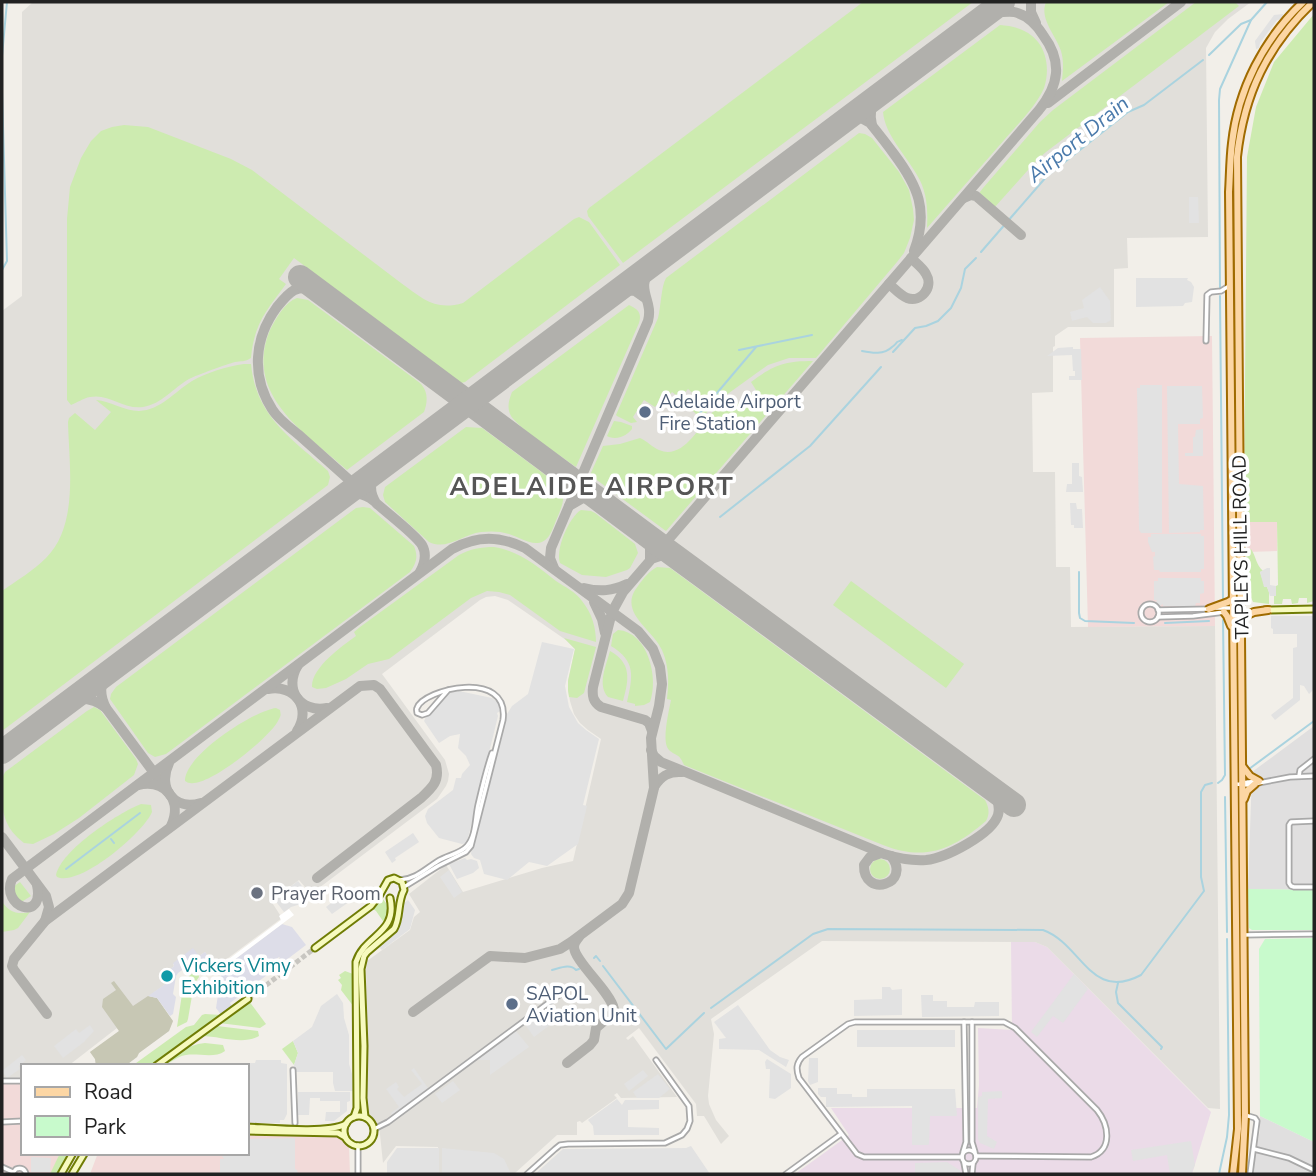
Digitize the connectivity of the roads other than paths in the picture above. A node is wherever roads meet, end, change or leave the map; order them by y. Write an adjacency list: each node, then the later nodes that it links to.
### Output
1 (1303, 2): 3 (main road, TAPLEYS HILL ROAD)
2 (1313, 2): 3 (main road, TAPLEYS HILL ROAD)
3 (1233, 290): 4 (street); 4 (street); 6 (main road, TAPLEYS HILL ROAD); 7 (main road, TAPLEYS HILL ROAD)
4 (1221, 292): 5 (street)
5 (1206, 341)
6 (1241, 593): 11 (main road); 15 (main road, TAPLEYS HILL ROAD)
7 (1233, 599): 8 (main road); 10 (main road, TAPLEYS HILL ROAD)
8 (1209, 609): 9 (street); 10 (street)
9 (1158, 610): 16 (street); 16 (street)
10 (1233, 610): 14 (street); 15 (street); 17 (main road, TAPLEYS HILL ROAD)
11 (1254, 610): 12 (street); 15 (street)
12 (1268, 610): 13 (street); 15 (main road)
13 (1314, 610)
14 (1224, 612): 16 (street); 17 (main road)
15 (1241, 614): 21 (main road, TAPLEYS HILL ROAD)
16 (1158, 617)
17 (1234, 638): 25 (main road, TAPLEYS HILL ROAD)
18 (448, 690): 18 (street); 19 (street)
19 (496, 745): 28 (street); 29 (street)
20 (1314, 759): 22 (street)
21 (1242, 765): 24 (main road); 25 (main road, TAPLEYS HILL ROAD)
22 (1299, 776): 23 (street); 24 (street)
23 (1314, 776)
24 (1257, 783): 25 (street); 26 (main road)
25 (1240, 784): 26 (main road, TAPLEYS HILL ROAD); 35 (main road, TAPLEYS HILL ROAD)
26 (1242, 802): 35 (main road, TAPLEYS HILL ROAD)
27 (1314, 821): 30 (street)
28 (400, 880): 29 (street); 31 (street)
29 (404, 887): 32 (street)
30 (1314, 887)
31 (383, 888): 33 (street); 36 (street)
32 (400, 897): 33 (street); 48 (street)
33 (390, 898): 47 (street)
34 (1314, 934): 35 (street)
35 (1240, 935): 46 (main road, TAPLEYS HILL ROAD)
36 (315, 948)
37 (566, 989): 55 (street)
38 (247, 999): 42 (street)
39 (964, 1022): 40 (street); 56 (street); 60 (street)
40 (972, 1022): 61 (street); 61 (street)
41 (656, 1060): 73 (street)
42 (159, 1064)
43 (293, 1070): 52 (street)
44 (2, 1081): 45 (street)
45 (21, 1081)
46 (1241, 1115): 59 (street, TAPLEYS HILL ROAD); 77 (main road, TAPLEYS HILL ROAD); 78 (main road, TAPLEYS HILL ROAD)
47 (354, 1117): 48 (street); 51 (street)
48 (365, 1117): 55 (street)
49 (21, 1121): 50 (street)
50 (2, 1122)
51 (345, 1124): 52 (street); 57 (street)
52 (295, 1127): 53 (street)
53 (248, 1129)
54 (248, 1129): 57 (street)
55 (374, 1129): 58 (street)
56 (841, 1134): 60 (street); 74 (street)
57 (345, 1137): 58 (street)
58 (358, 1145): 72 (street)
59 (1254, 1149): 67 (street); 79 (street, TAPLEYS HILL ROAD)
60 (962, 1154): 61 (street); 65 (street)
61 (976, 1154): 64 (street)
62 (72, 1155): 70 (street)
63 (84, 1155): 71 (street)
64 (974, 1162): 65 (street); 76 (street)
65 (964, 1163): 75 (street)
66 (2, 1167): 68 (street)
67 (1314, 1170)
68 (12, 1173): 69 (street)
69 (26, 1174)
70 (61, 1174)
71 (74, 1174)
72 (358, 1174)
73 (527, 1174)
74 (786, 1174)
75 (966, 1174)
76 (972, 1174)
77 (1232, 1174)
78 (1241, 1174)
79 (1250, 1174)

